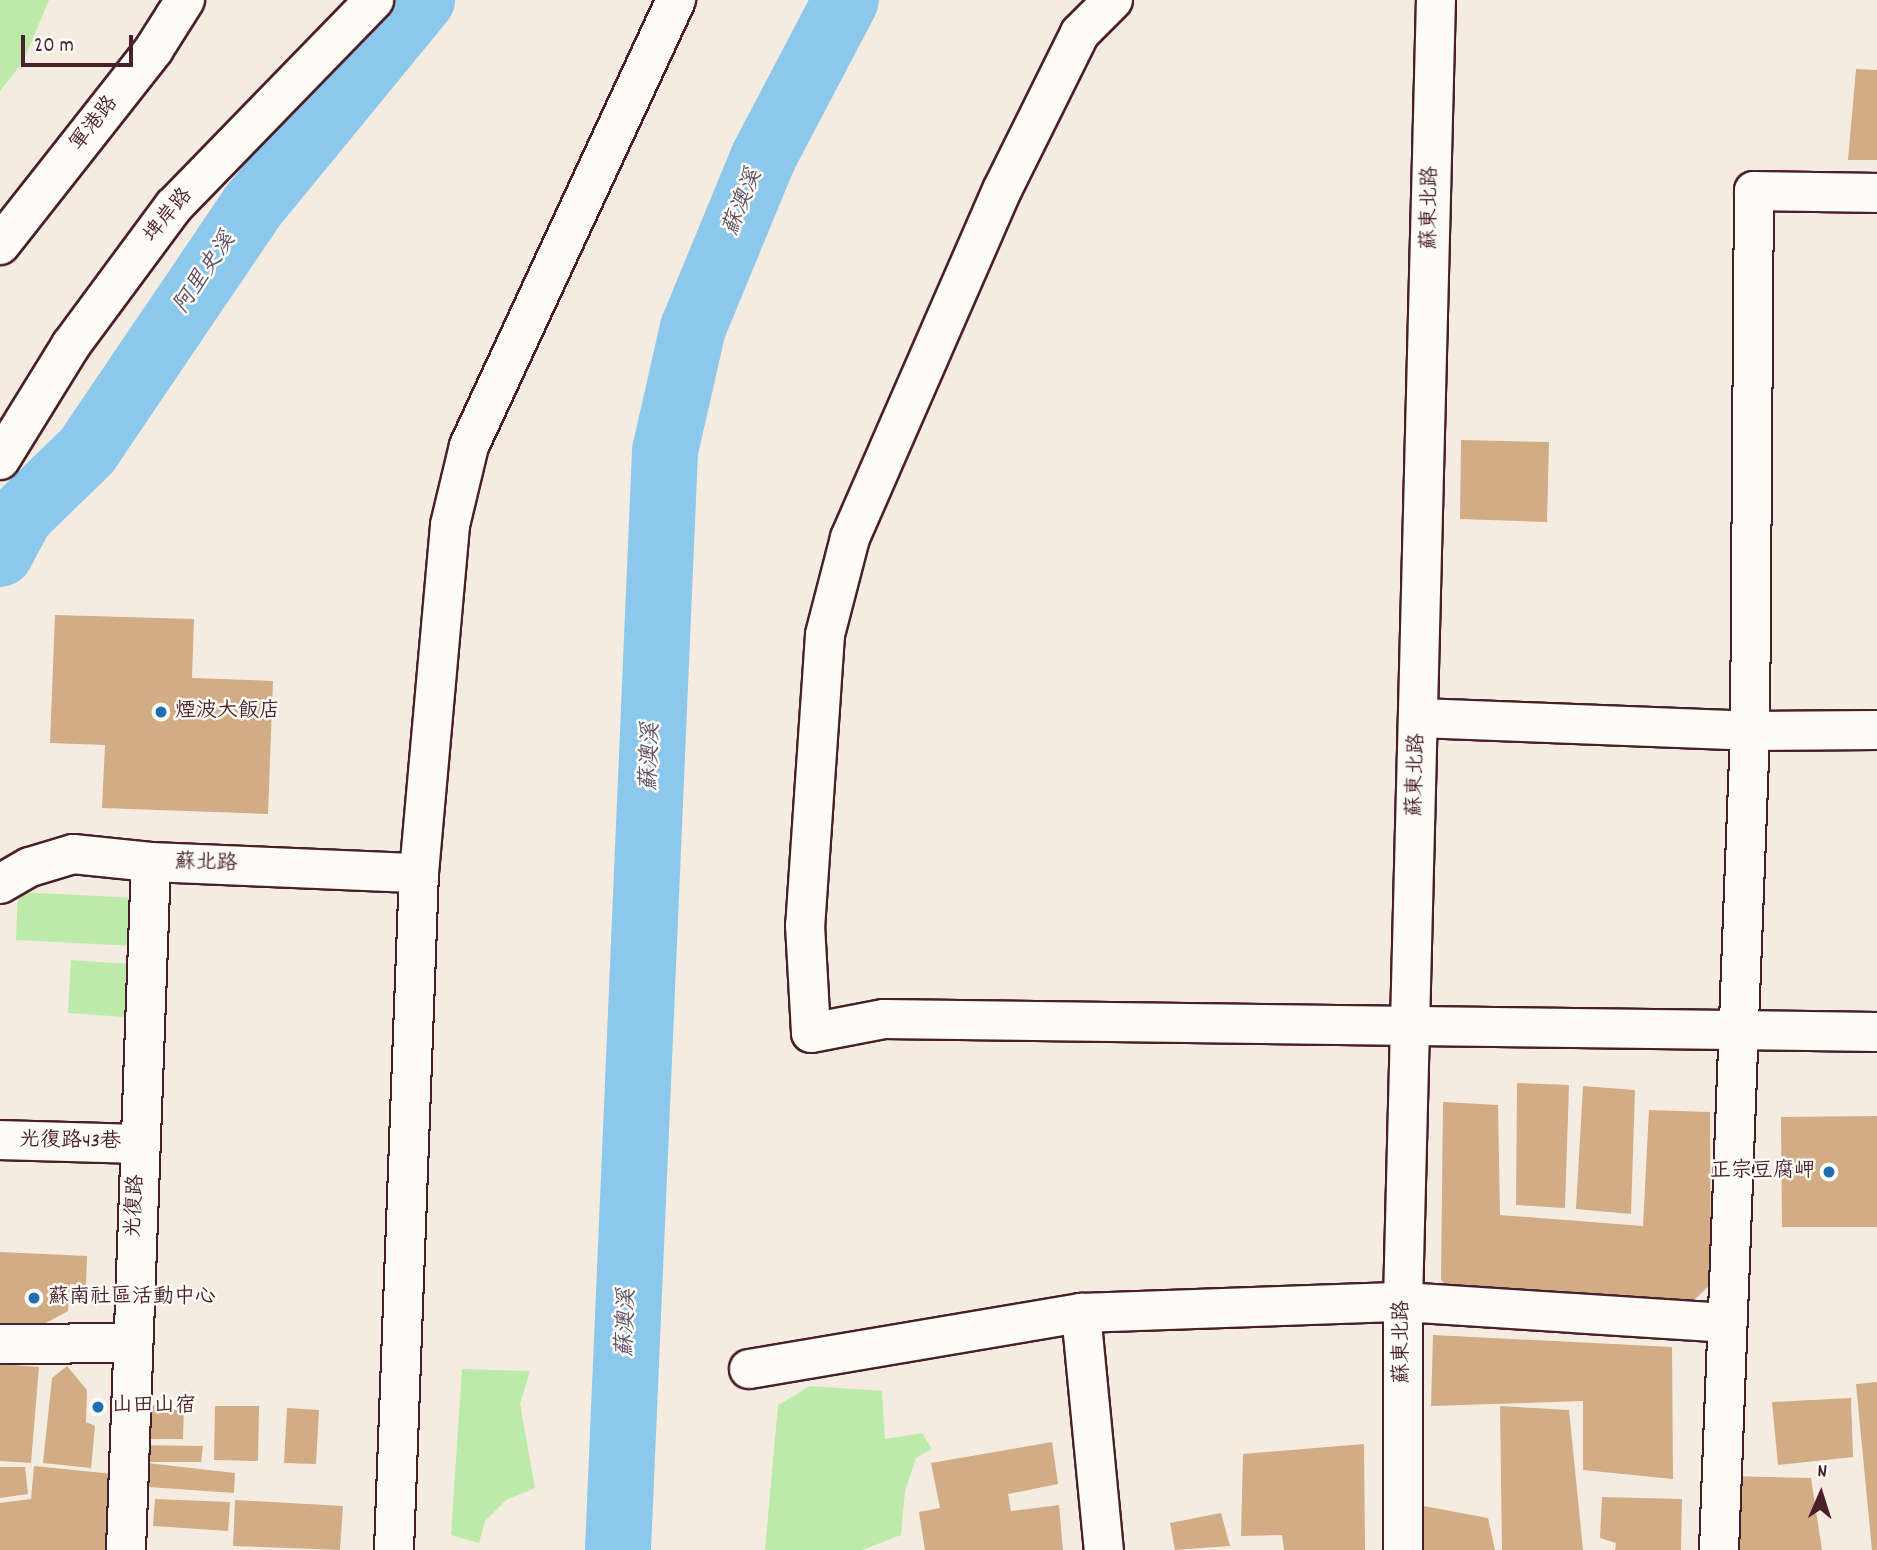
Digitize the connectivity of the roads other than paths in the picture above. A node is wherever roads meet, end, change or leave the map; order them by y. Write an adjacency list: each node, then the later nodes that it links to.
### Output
1 (185, 0): 7 (street, 軍港路)
2 (374, 0): 8 (street, 埤岸路)
3 (676, 0): 13 (street)
4 (1113, 0): 15 (street)
5 (1436, 0): 9 (street, 蘇東北路)
6 (1877, 193): 10 (street)
7 (0, 245)
8 (0, 460)
9 (1419, 718): 10 (street); 15 (street, 蘇東北路)
10 (1750, 730): 11 (street); 17 (street)
11 (1877, 730)
12 (151, 862): 13 (street, 蘇北路); 14 (street, 蘇北路); 19 (street, 光復路)
13 (419, 873): 27 (street)
14 (0, 884)
15 (1409, 1025): 17 (street); 20 (street, 蘇東北路)
16 (1877, 1032): 17 (street)
17 (1736, 1033): 22 (street)
18 (0, 1140): 19 (street, 光復路43巷)
19 (139, 1144): 23 (street, 光復路)
20 (1403, 1302): 21 (street); 22 (street); 29 (street, 蘇東北路)
21 (1081, 1313): 25 (street); 28 (street)
22 (1725, 1323): 30 (street)
23 (130, 1342): 24 (street); 26 (street, 光復路)
24 (0, 1344)
25 (749, 1369)
26 (126, 1550)
27 (394, 1550)
28 (1104, 1550)
29 (1403, 1550)
30 (1719, 1550)

